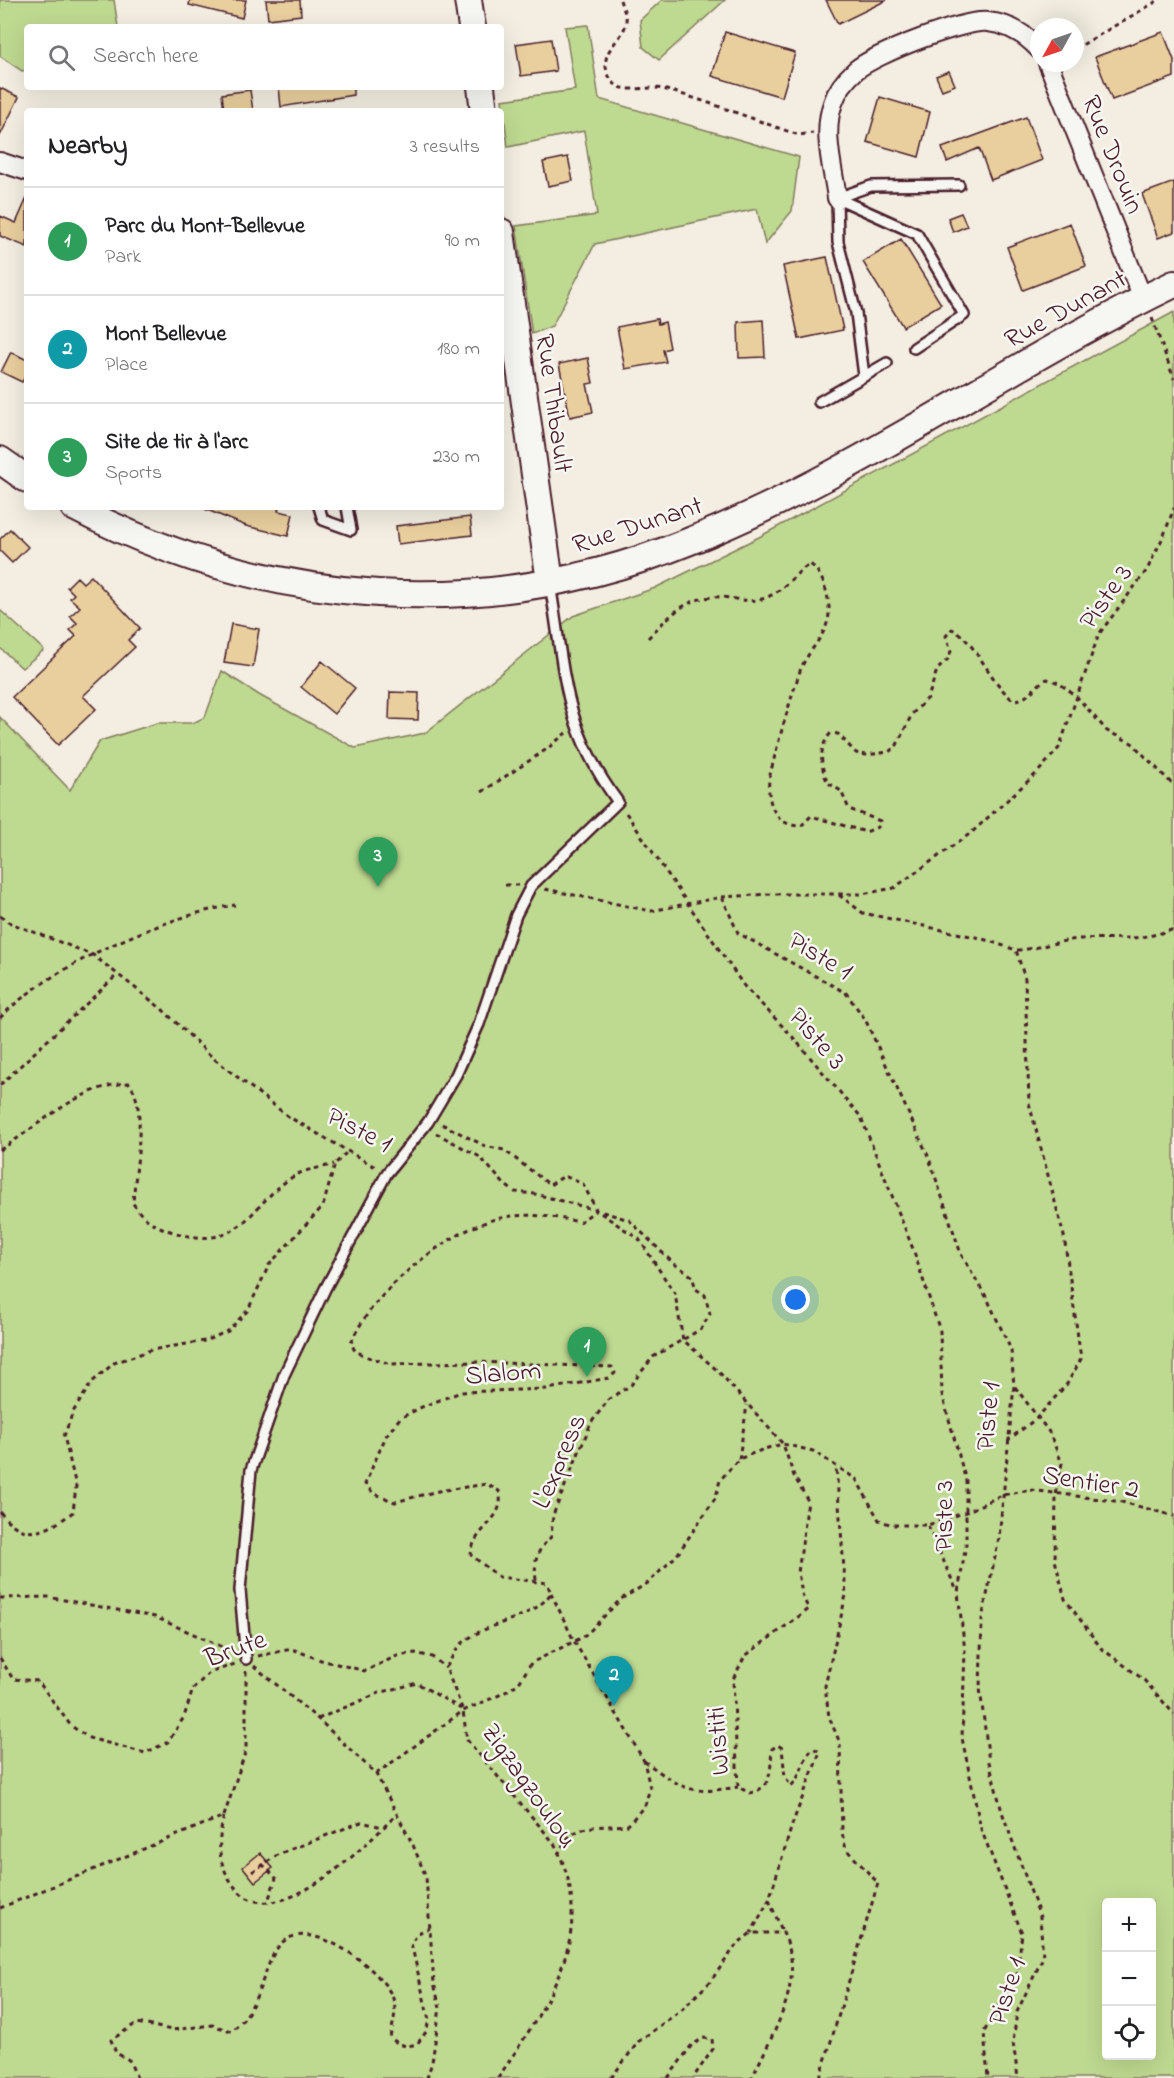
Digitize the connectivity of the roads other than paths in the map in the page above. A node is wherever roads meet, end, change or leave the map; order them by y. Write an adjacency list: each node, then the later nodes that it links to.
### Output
1 (468, 0): 2 (street)
2 (472, 24)
3 (1030, 42): 10 (street)
4 (1052, 72): 13 (street, Rue Drouin)
5 (481, 90): 6 (street)
6 (484, 108)
7 (0, 162): 8 (street)
8 (24, 170)
9 (959, 184): 10 (lane)
10 (837, 198): 15 (lane); 17 (lane)
11 (504, 276): 14 (street, Rue Thibault)
12 (1174, 284): 13 (street, Rue Dunant)
13 (1147, 308): 24 (street, Rue Dunant)
14 (507, 321): 24 (street, Rue Thibault)
15 (914, 348)
16 (887, 363): 17 (lane)
17 (864, 376): 18 (lane)
18 (819, 402)
19 (0, 460): 20 (street)
20 (24, 477)
21 (80, 510): 24 (street, Rue Dunant)
22 (320, 510): 23 (lane)
23 (348, 510)
24 (550, 582): 25 (lane, Piste 1)
25 (246, 1659)

